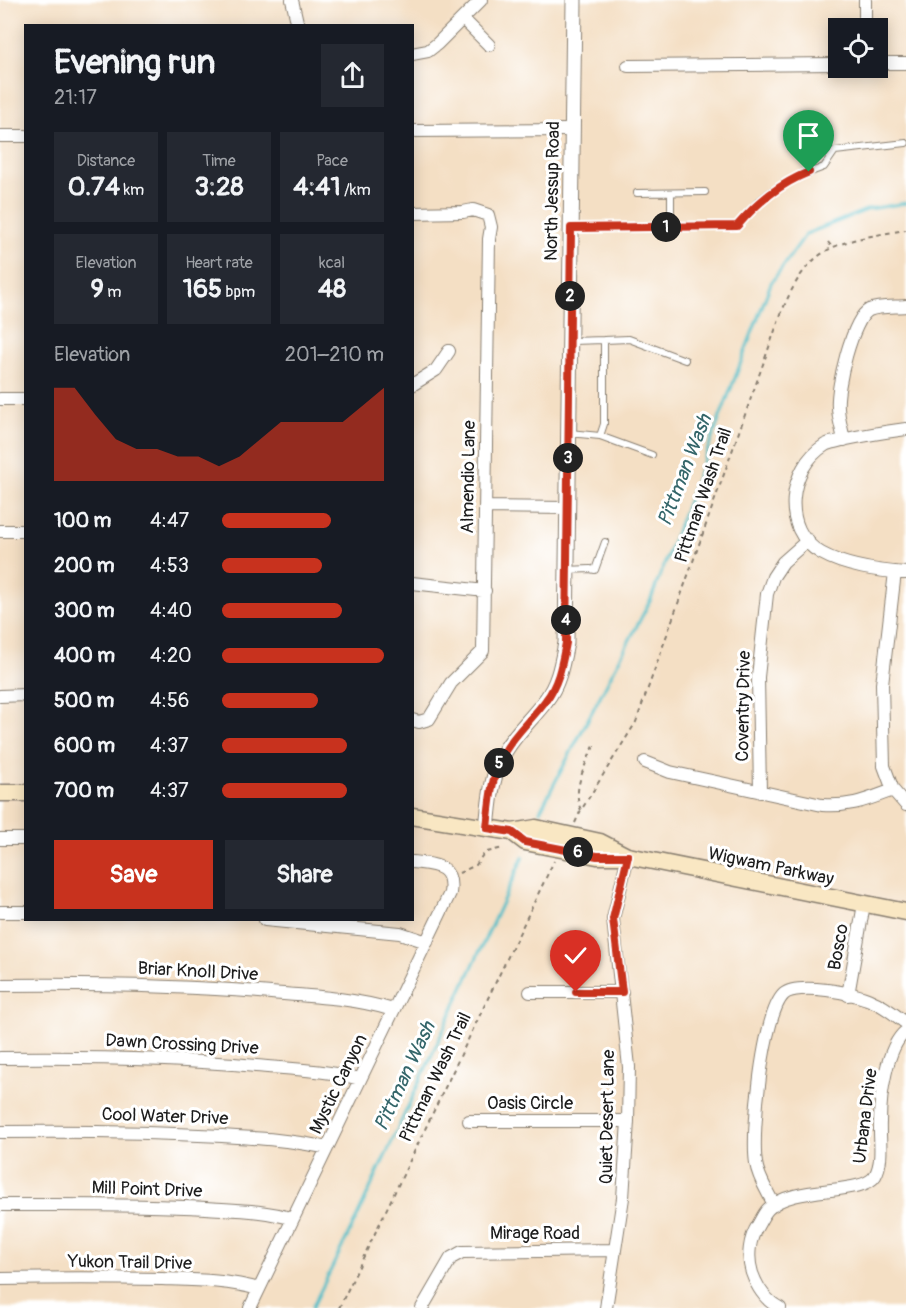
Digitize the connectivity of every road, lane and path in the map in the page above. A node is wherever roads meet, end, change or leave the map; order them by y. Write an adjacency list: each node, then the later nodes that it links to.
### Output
1 (292, 0): 7 (street)
2 (481, 0): 6 (street)
3 (574, 0): 14 (street, North Jessup Road)
4 (865, 0): 5 (street)
5 (865, 18)
6 (463, 19): 8 (street); 9 (street)
7 (298, 24)
8 (489, 45)
9 (414, 54)
10 (888, 63): 11 (street)
11 (906, 63)
12 (828, 64): 13 (street)
13 (628, 66)
14 (572, 130): 15 (street); 24 (street, North Jessup Road)
15 (414, 131)
16 (0, 136): 17 (street)
17 (24, 136)
18 (906, 143): 23 (lane)
19 (705, 192): 21 (lane)
20 (637, 193): 21 (lane)
21 (671, 193): 23 (lane)
22 (414, 213): 41 (street, Almendio Lane)
23 (671, 227): 24 (lane)
24 (571, 228): 30 (street, North Jessup Road)
25 (906, 230): 27 (path, Pittman Wash Trail)
26 (828, 242): 27 (path)
27 (832, 247): 61 (path, Pittman Wash Trail)
28 (906, 306): 39 (street)
29 (604, 340): 30 (lane); 32 (lane); 38 (lane)
30 (569, 341): 37 (street, North Jessup Road)
31 (449, 351): 33 (street)
32 (685, 360)
33 (414, 384)
34 (0, 399): 35 (street)
35 (24, 399)
36 (906, 429): 39 (street)
37 (568, 433): 38 (lane); 42 (street, North Jessup Road)
38 (600, 436): 40 (lane)
39 (844, 440): 45 (street)
40 (652, 455)
41 (486, 507): 42 (street); 50 (street, Almendio Lane)
42 (567, 508): 47 (street, North Jessup Road)
43 (0, 531): 44 (street)
44 (24, 531)
45 (808, 540): 48 (street); 57 (street, Coventry Drive)
46 (605, 542): 47 (lane)
47 (567, 571): 63 (street, North Jessup Road)
48 (900, 572): 56 (street)
49 (414, 583): 50 (street)
50 (485, 591): 53 (street, Almendio Lane)
51 (24, 695): 52 (street)
52 (0, 696)
53 (414, 721)
54 (596, 742): 61 (path)
55 (645, 762): 57 (street)
56 (893, 790): 57 (street); 60 (street)
57 (760, 792)
58 (0, 793): 59 (main road)
59 (24, 793)
60 (906, 805)
61 (581, 810): 64 (path, Pittman Wash Trail)
62 (414, 816): 63 (main road, Wigwam Parkway)
63 (487, 828): 68 (main road, Wigwam Parkway)
64 (573, 828)
65 (0, 839): 66 (street)
66 (24, 839)
67 (504, 848): 71 (path)
68 (628, 856): 72 (main road, Wigwam Parkway); 80 (street, Quiet Desert Lane)
69 (555, 858): 99 (path, Pittman Wash Trail)
70 (414, 862): 71 (street)
71 (450, 875): 77 (street, Mystic Canyon)
72 (864, 904): 75 (main road, Wigwam Parkway); 81 (street, Bosco)
73 (0, 912): 74 (street)
74 (24, 912)
75 (906, 912)
76 (276, 921): 77 (street)
77 (427, 942): 82 (street, Mystic Canyon)
78 (0, 985): 82 (street, Briar Knoll Drive)
79 (530, 992): 80 (street)
80 (622, 992): 88 (street, Quiet Desert Lane)
81 (848, 995): 83 (street); 92 (street)
82 (393, 1011): 86 (street, Mystic Canyon)
83 (906, 1023)
84 (906, 1031): 92 (street, Urbana Drive)
85 (0, 1058): 86 (street, Dawn Crossing Drive)
86 (360, 1079): 90 (street, Mystic Canyon)
87 (469, 1121): 88 (street, Oasis Circle)
88 (628, 1121): 94 (street, Quiet Desert Lane)
89 (0, 1132): 90 (street, Cool Water Drive)
90 (327, 1149): 93 (street, Mystic Canyon)
91 (0, 1205): 93 (street, Mill Point Drive)
92 (774, 1205): 97 (street)
93 (293, 1219): 96 (street, Mystic Canyon)
94 (615, 1250): 100 (street, Mirage Road); 101 (street, Quiet Desert Lane)
95 (0, 1279): 96 (street, Yukon Trail Drive)
96 (259, 1289): 98 (street, Mystic Canyon)
97 (777, 1307)
98 (250, 1308)
99 (339, 1308)
100 (423, 1308)
101 (606, 1308)

